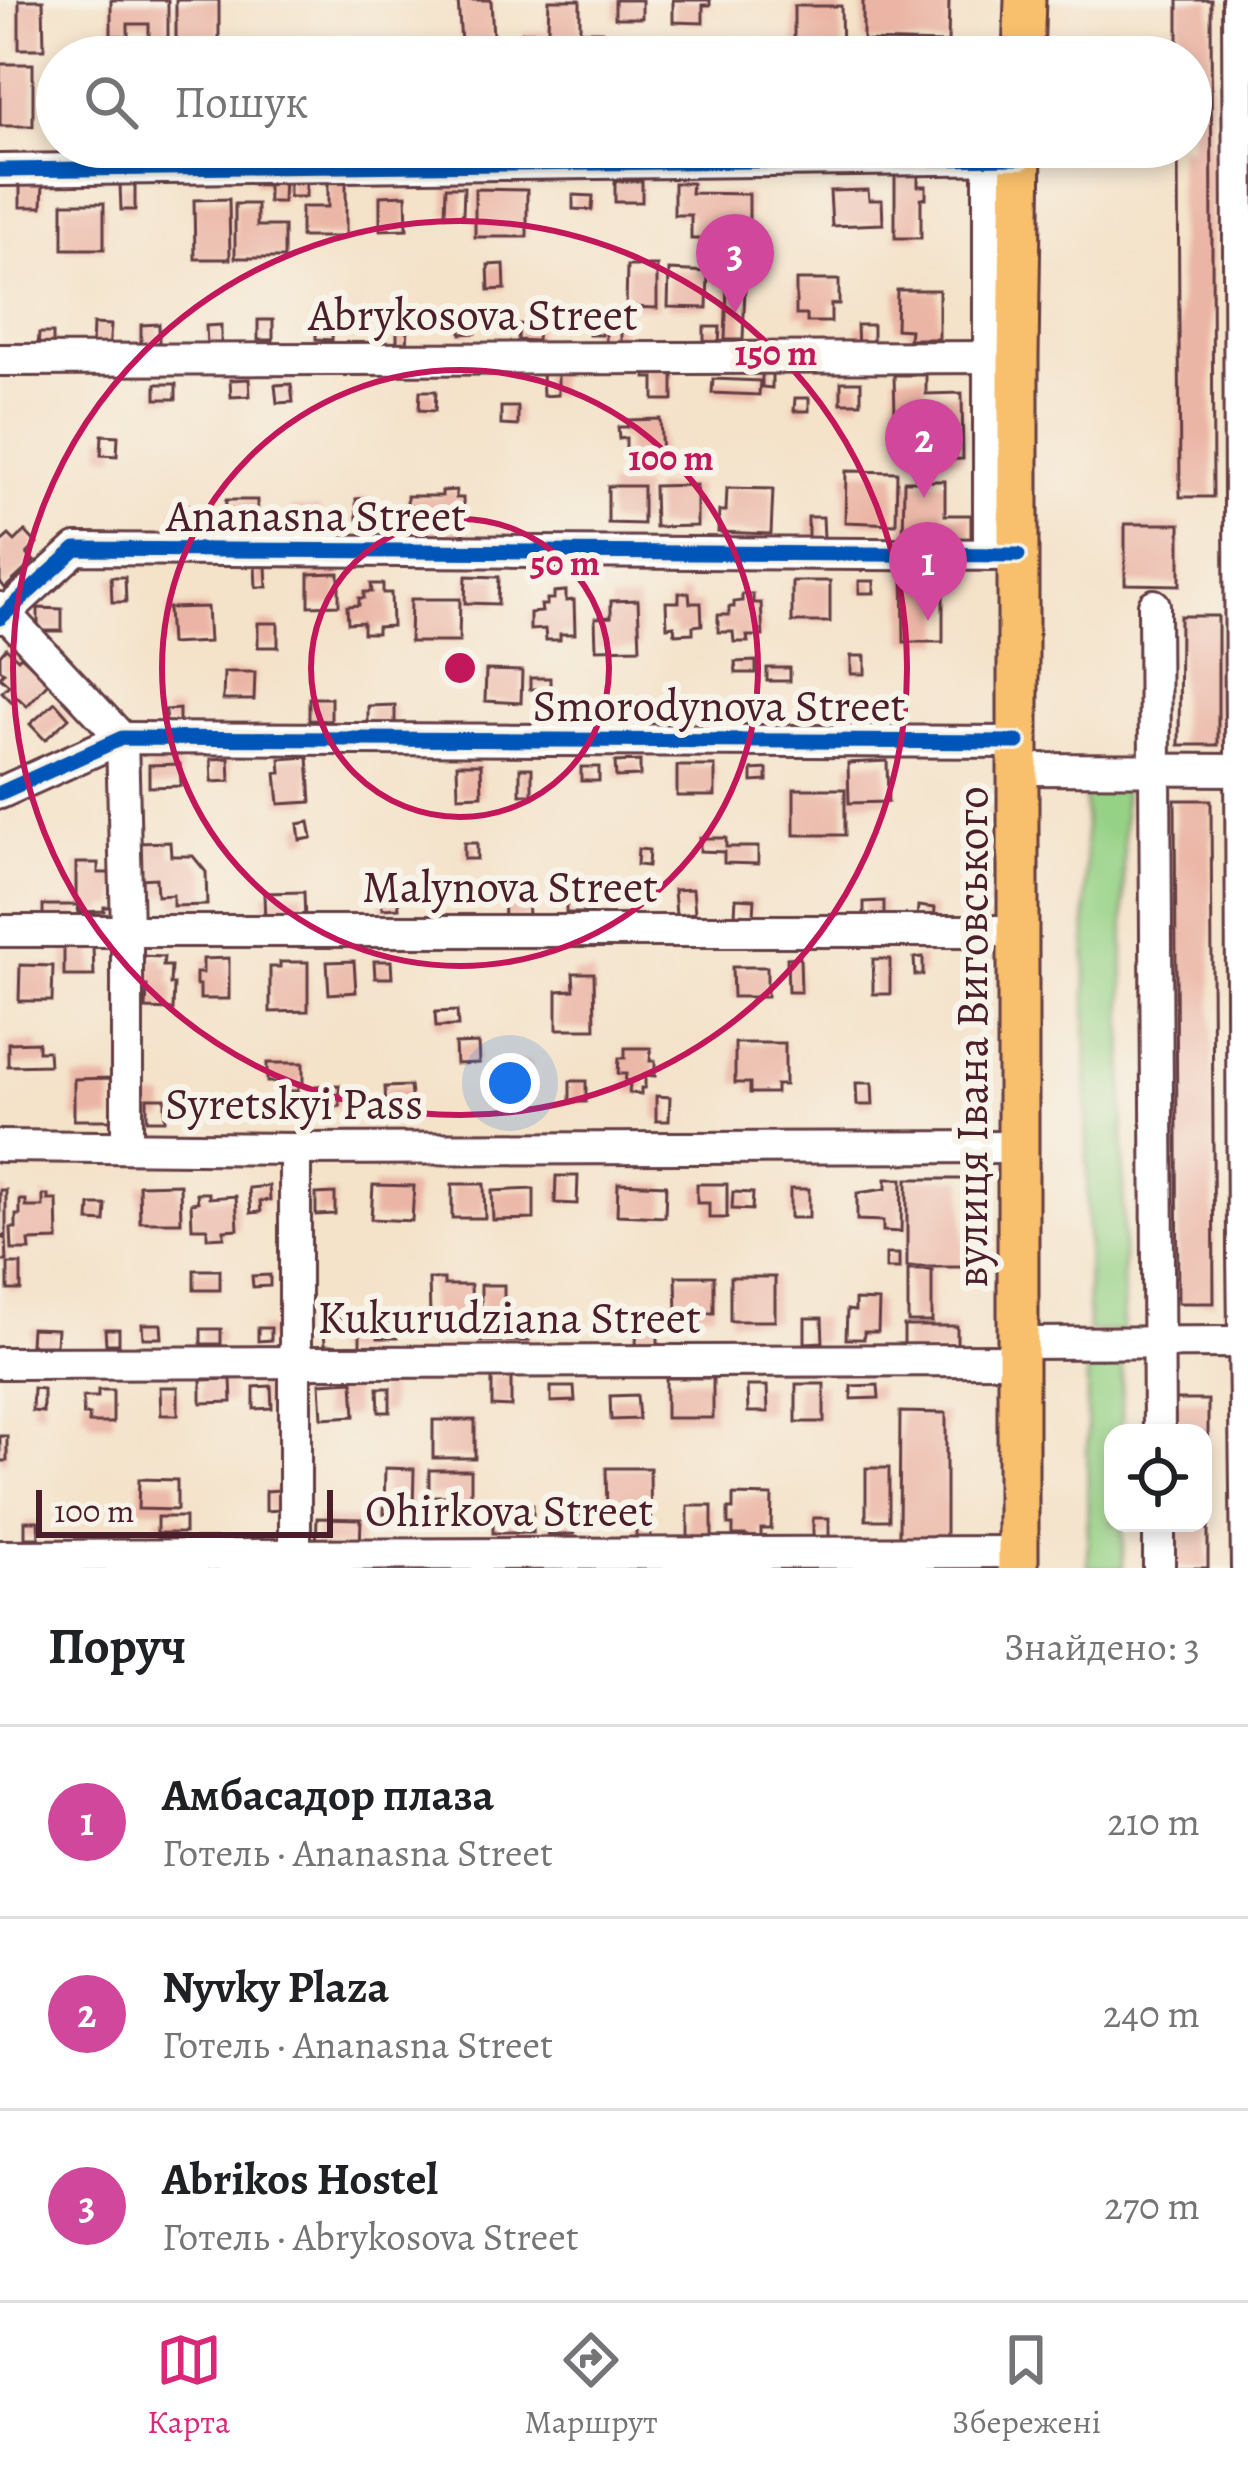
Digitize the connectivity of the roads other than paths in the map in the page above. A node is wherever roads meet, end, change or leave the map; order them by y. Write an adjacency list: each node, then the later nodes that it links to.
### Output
1 (1025, 0): 3 (main road)
2 (1238, 0): 9 (street)
3 (1024, 36)
4 (126, 168): 6 (street)
5 (1010, 168): 7 (main road, вулиця Івана Виговського)
6 (0, 170)
7 (1004, 357): 8 (street, Abrykosova Street); 10 (main road, вулиця Івана Виговського)
8 (0, 360)
9 (1244, 490): 16 (street)
10 (1004, 555): 12 (street, Ananasna Street); 14 (main road, вулиця Івана Виговського)
11 (1154, 605): 15 (street)
12 (2, 613): 13 (street)
13 (122, 738): 14 (street, Smorodynova Street); 17 (street, Smorodynova Street); 18 (street)
14 (1019, 755): 15 (street, Smorodynova Street); 19 (main road, вулиця Івана Виговського)
15 (1155, 769): 16 (street, Smorodynova Street); 27 (street)
16 (1245, 770): 25 (street)
17 (0, 794)
18 (127, 930): 19 (street, Malynova Street); 20 (street, Malynova Street); 22 (street)
19 (1019, 931): 23 (main road, вулиця Івана Виговського)
20 (0, 932)
21 (0, 1147): 22 (street, Syretskyi Pass)
22 (127, 1147): 24 (street, Syretskyi Pass)
23 (1019, 1147): 24 (street, Syretskyi Pass); 28 (main road, вулиця Івана Виговського)
24 (295, 1149): 29 (street)
25 (1245, 1253): 26 (street)
26 (1244, 1342): 27 (street, Kukurudziana Street); 32 (street)
27 (1158, 1344): 28 (street, Kukurudziana Street); 31 (street)
28 (1018, 1351): 29 (street, Kukurudziana Street); 35 (main road, вулиця Івана Виговського)
29 (295, 1362): 30 (street, Kukurudziana Street); 36 (street)
30 (0, 1363)
31 (1159, 1424)
32 (1248, 1519): 38 (street)
33 (1159, 1532): 37 (street)
34 (0, 1556): 36 (street, Ohirkova Street)
35 (1018, 1560): 36 (street, Ohirkova Street)
36 (295, 1562)
37 (1160, 1568)
38 (1247, 1568)

